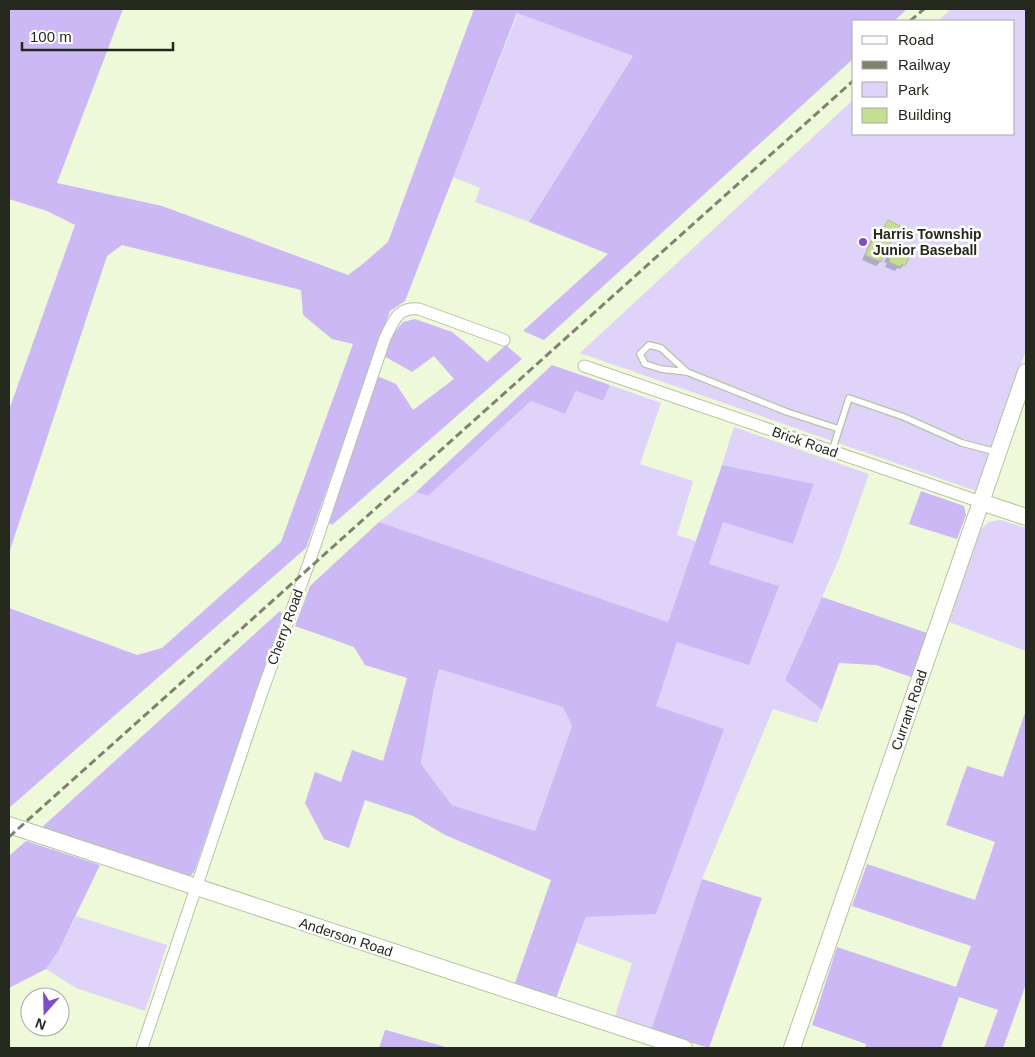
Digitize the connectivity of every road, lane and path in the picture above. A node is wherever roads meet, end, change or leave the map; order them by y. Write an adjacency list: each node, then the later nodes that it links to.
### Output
1 (504, 340): 11 (street, Cherry Road)
2 (584, 366): 6 (street, Brick Road)
3 (687, 372): 3 (lane); 5 (lane)
4 (1026, 372): 7 (street, Currant Road)
5 (839, 429): 6 (lane); 7 (lane)
6 (832, 451): 8 (street, Brick Road)
7 (998, 453): 8 (street, Currant Road)
8 (981, 502): 9 (street, Brick Road); 14 (street, Currant Road)
9 (1026, 517)
10 (9, 825): 11 (street, Anderson Road)
11 (196, 887): 12 (street, Cherry Road); 13 (street, Anderson Road)
12 (142, 1048)
13 (684, 1048)
14 (792, 1048)

